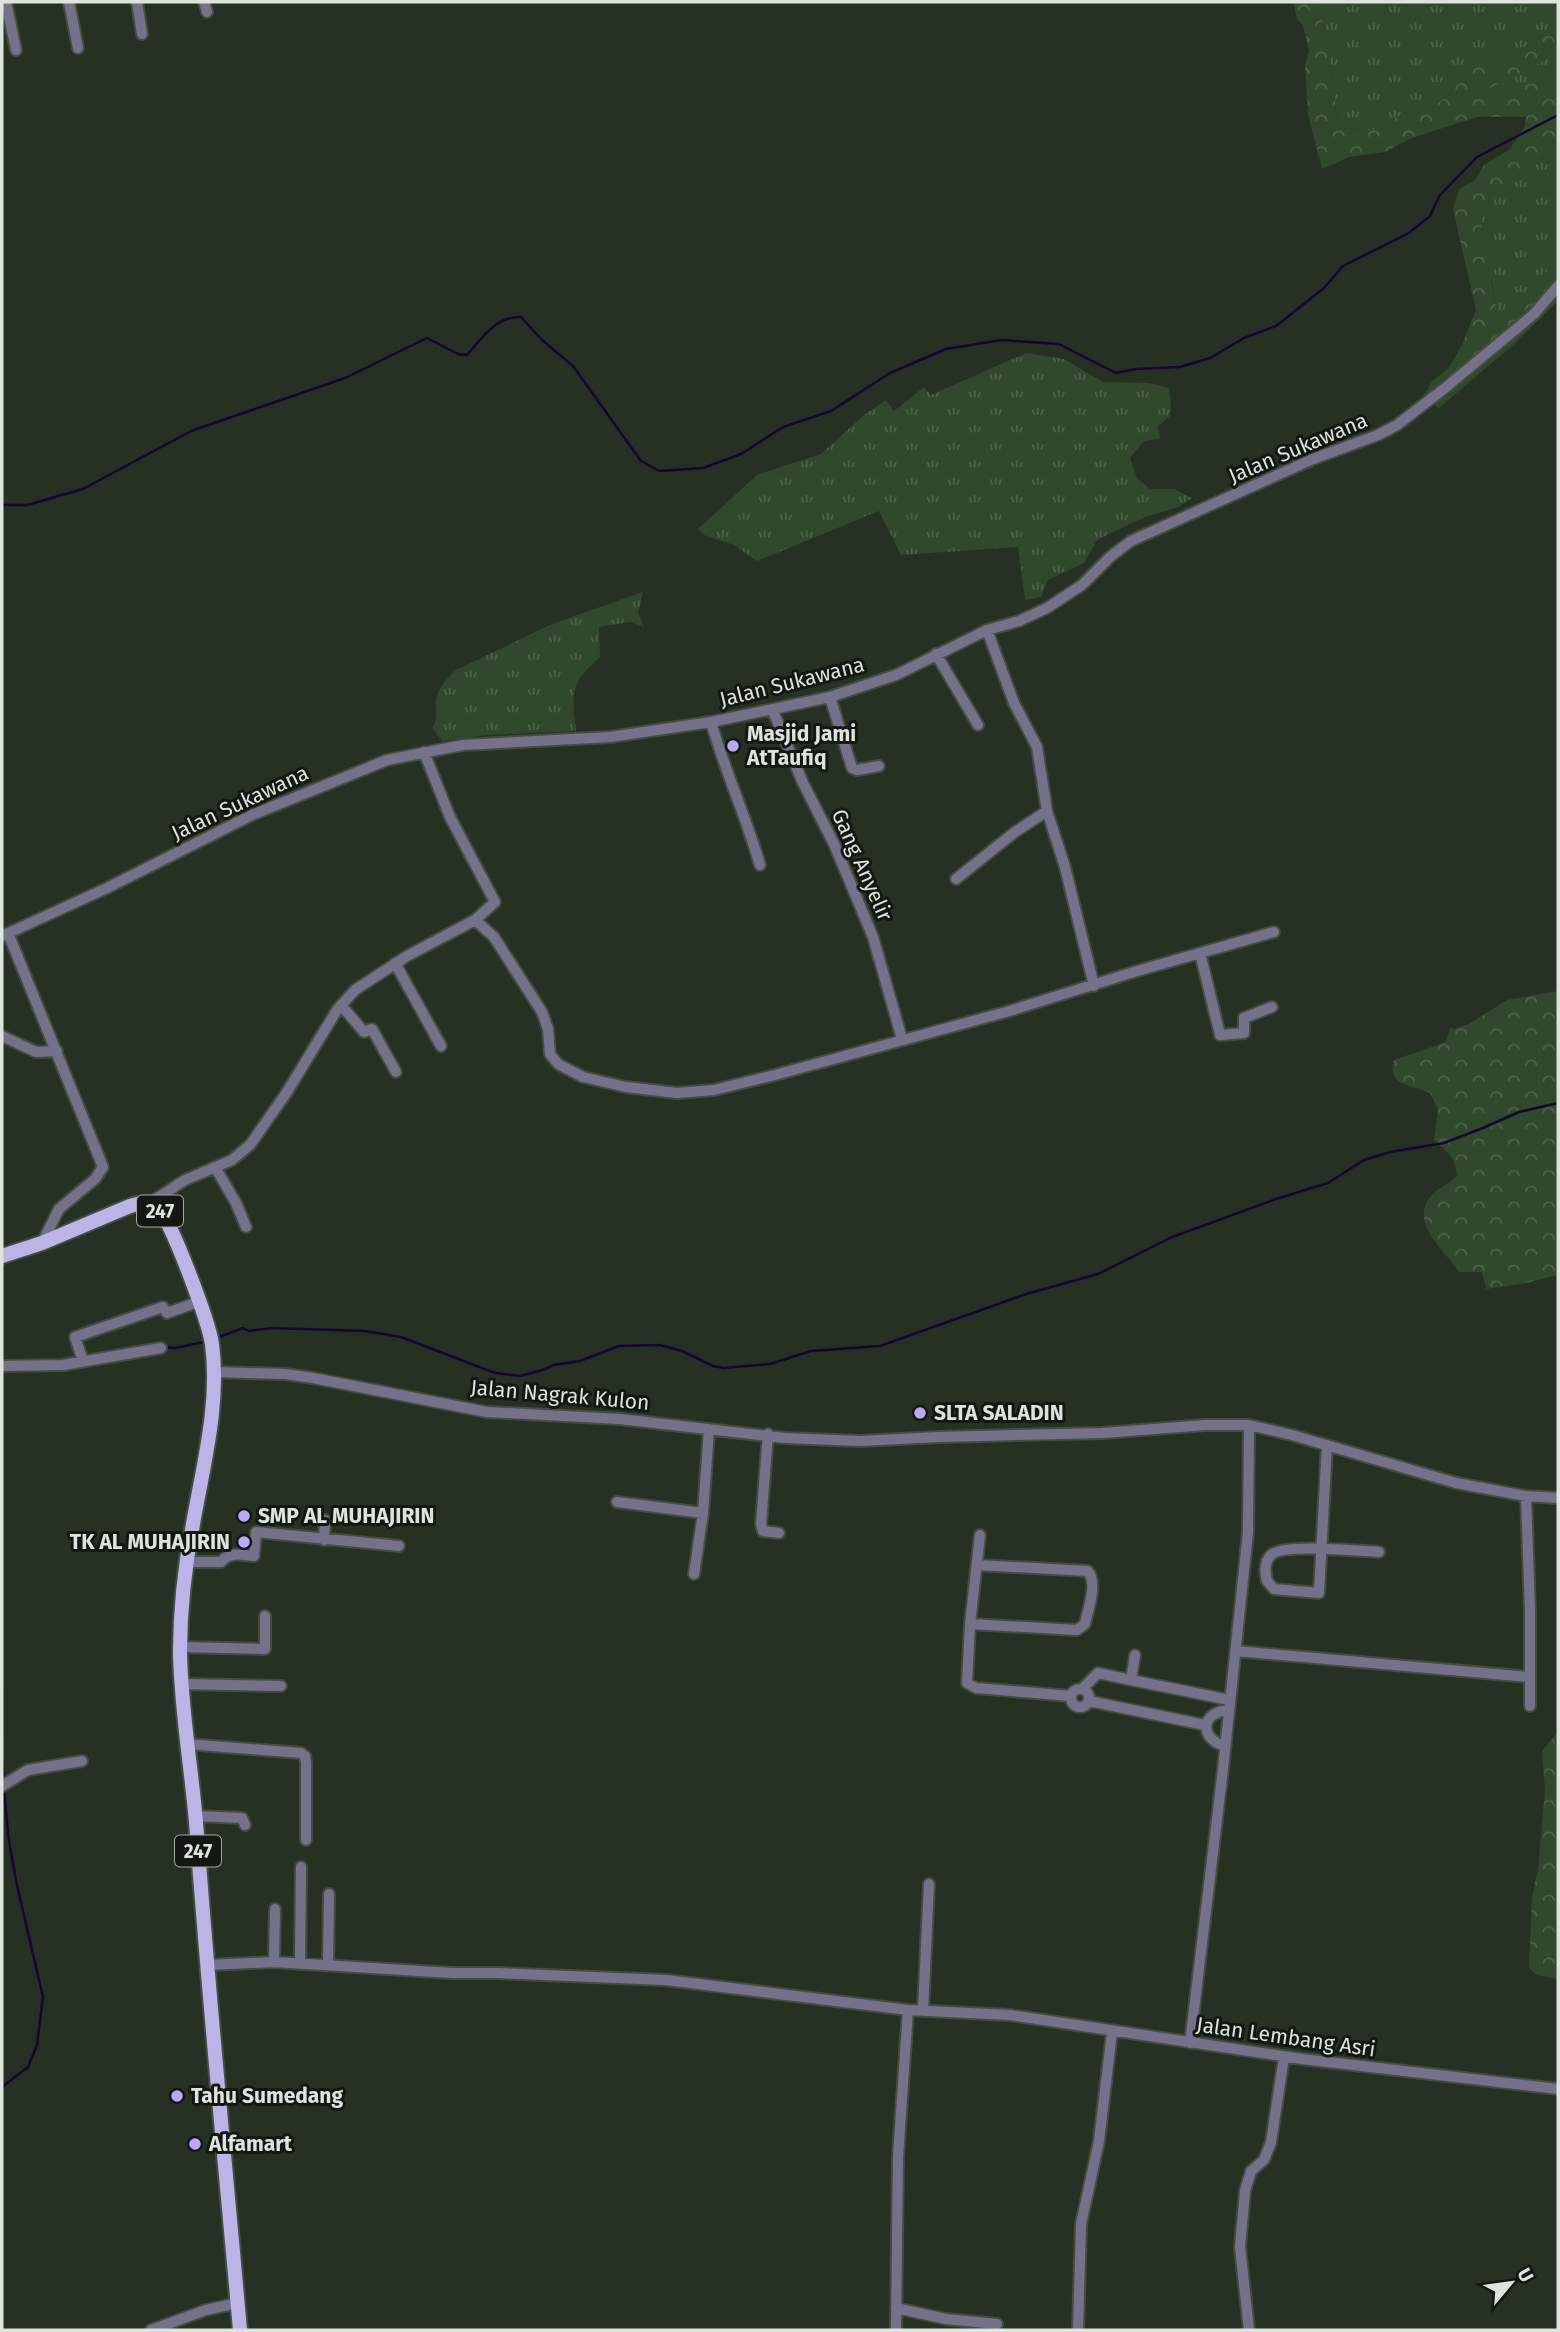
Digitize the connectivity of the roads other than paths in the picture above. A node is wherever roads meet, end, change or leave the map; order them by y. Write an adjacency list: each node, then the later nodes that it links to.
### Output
1 (6, 2): 6 (street)
2 (69, 2): 5 (street)
3 (136, 2): 4 (street)
4 (142, 34)
5 (78, 48)
6 (16, 50)
7 (1558, 286): 8 (street, Jalan Sukawana)
8 (987, 629): 9 (street, Jalan Sukawana); 16 (street)
9 (936, 654): 10 (street, Jalan Sukawana); 13 (street)
10 (830, 697): 11 (street, Jalan Sukawana); 15 (street)
11 (773, 710): 12 (street, Jalan Sukawana); 28 (street, Gang Anyelir)
12 (710, 722): 14 (street, Jalan Sukawana); 17 (street)
13 (978, 725)
14 (424, 752): 19 (street); 21 (street, Jalan Sukawana)
15 (879, 766)
16 (1047, 811): 18 (street); 24 (street)
17 (760, 865)
18 (956, 879)
19 (475, 920): 23 (street); 28 (street)
20 (1275, 932): 22 (street)
21 (5, 935): 30 (street)
22 (1200, 953): 24 (street); 26 (street)
23 (395, 963): 25 (street); 29 (street)
24 (1094, 986): 28 (street)
25 (341, 1005): 31 (street); 32 (street)
26 (1272, 1007)
27 (2, 1036): 30 (street)
28 (902, 1040)
29 (441, 1046)
30 (57, 1051): 35 (street)
31 (396, 1072)
32 (215, 1167): 33 (street); 34 (street)
33 (148, 1203): 35 (main road, 247); 37 (main road, 247)
34 (246, 1227)
35 (42, 1242): 36 (main road, 247)
36 (2, 1256)
37 (198, 1302): 39 (street); 41 (main road, 247)
38 (161, 1348): 39 (street)
39 (83, 1361): 40 (street)
40 (2, 1366)
41 (214, 1372): 43 (street, Jalan Nagrak Kulon); 57 (main road, 247)
42 (1249, 1425): 44 (street, Jalan Nagrak Kulon); 45 (street, Jalan Nagrak Kulon); 63 (street)
43 (709, 1429): 44 (street, Jalan Nagrak Kulon); 49 (street)
44 (768, 1434): 51 (street)
45 (1327, 1445): 46 (street, Jalan Nagrak Kulon); 55 (street)
46 (1526, 1496): 47 (street, Jalan Nagrak Kulon); 65 (street)
47 (1558, 1498)
48 (617, 1502): 49 (street)
49 (703, 1513): 59 (street)
50 (325, 1520): 53 (street)
51 (779, 1533)
52 (980, 1535): 58 (street)
53 (324, 1540): 54 (street); 57 (street)
54 (399, 1546)
55 (1322, 1549): 55 (street); 56 (street)
56 (1379, 1552)
57 (187, 1562): 62 (main road, 247)
58 (977, 1565): 61 (street); 61 (street)
59 (694, 1574)
60 (265, 1616): 62 (street)
61 (970, 1624): 70 (street)
62 (180, 1647): 67 (main road, 247)
63 (1236, 1651): 65 (street); 72 (street)
64 (1135, 1655): 66 (street)
65 (1530, 1677): 73 (street)
66 (1131, 1680): 69 (street); 72 (street)
67 (181, 1684): 68 (street); 75 (main road, 247)
68 (281, 1686)
69 (1082, 1689): 70 (street); 71 (street)
70 (1071, 1696): 71 (street)
71 (1089, 1701): 74 (street)
72 (1229, 1705): 74 (street); 76 (street)
73 (1530, 1706)
74 (1205, 1726): 76 (street)
75 (187, 1744): 79 (main road, 247); 81 (street)
76 (1226, 1746): 93 (street)
77 (82, 1760): 78 (street)
78 (2, 1786)
79 (195, 1816): 80 (street); 88 (main road, 247)
80 (245, 1825)
81 (306, 1840)
82 (301, 1867): 87 (street)
83 (929, 1884): 91 (street)
84 (329, 1894): 89 (street)
85 (275, 1909): 86 (street)
86 (274, 1962): 87 (street, Jalan Lembang Asri); 88 (street, Jalan Lembang Asri)
87 (300, 1964): 89 (street, Jalan Lembang Asri)
88 (207, 1965): 96 (main road, 247)
89 (328, 1965): 90 (street, Jalan Lembang Asri)
90 (908, 2010): 91 (street, Jalan Lembang Asri); 97 (street)
91 (923, 2010): 92 (street, Jalan Lembang Asri)
92 (1112, 2032): 93 (street, Jalan Lembang Asri); 102 (street)
93 (1190, 2043): 94 (street, Jalan Lembang Asri)
94 (1284, 2057): 95 (street, Jalan Lembang Asri); 103 (street)
95 (1558, 2089)
96 (238, 2303): 99 (street); 100 (main road, 247)
97 (896, 2308): 98 (street); 101 (street)
98 (997, 2324)
99 (151, 2330)
100 (240, 2330)
101 (897, 2330)
102 (1078, 2330)
103 (1249, 2330)

